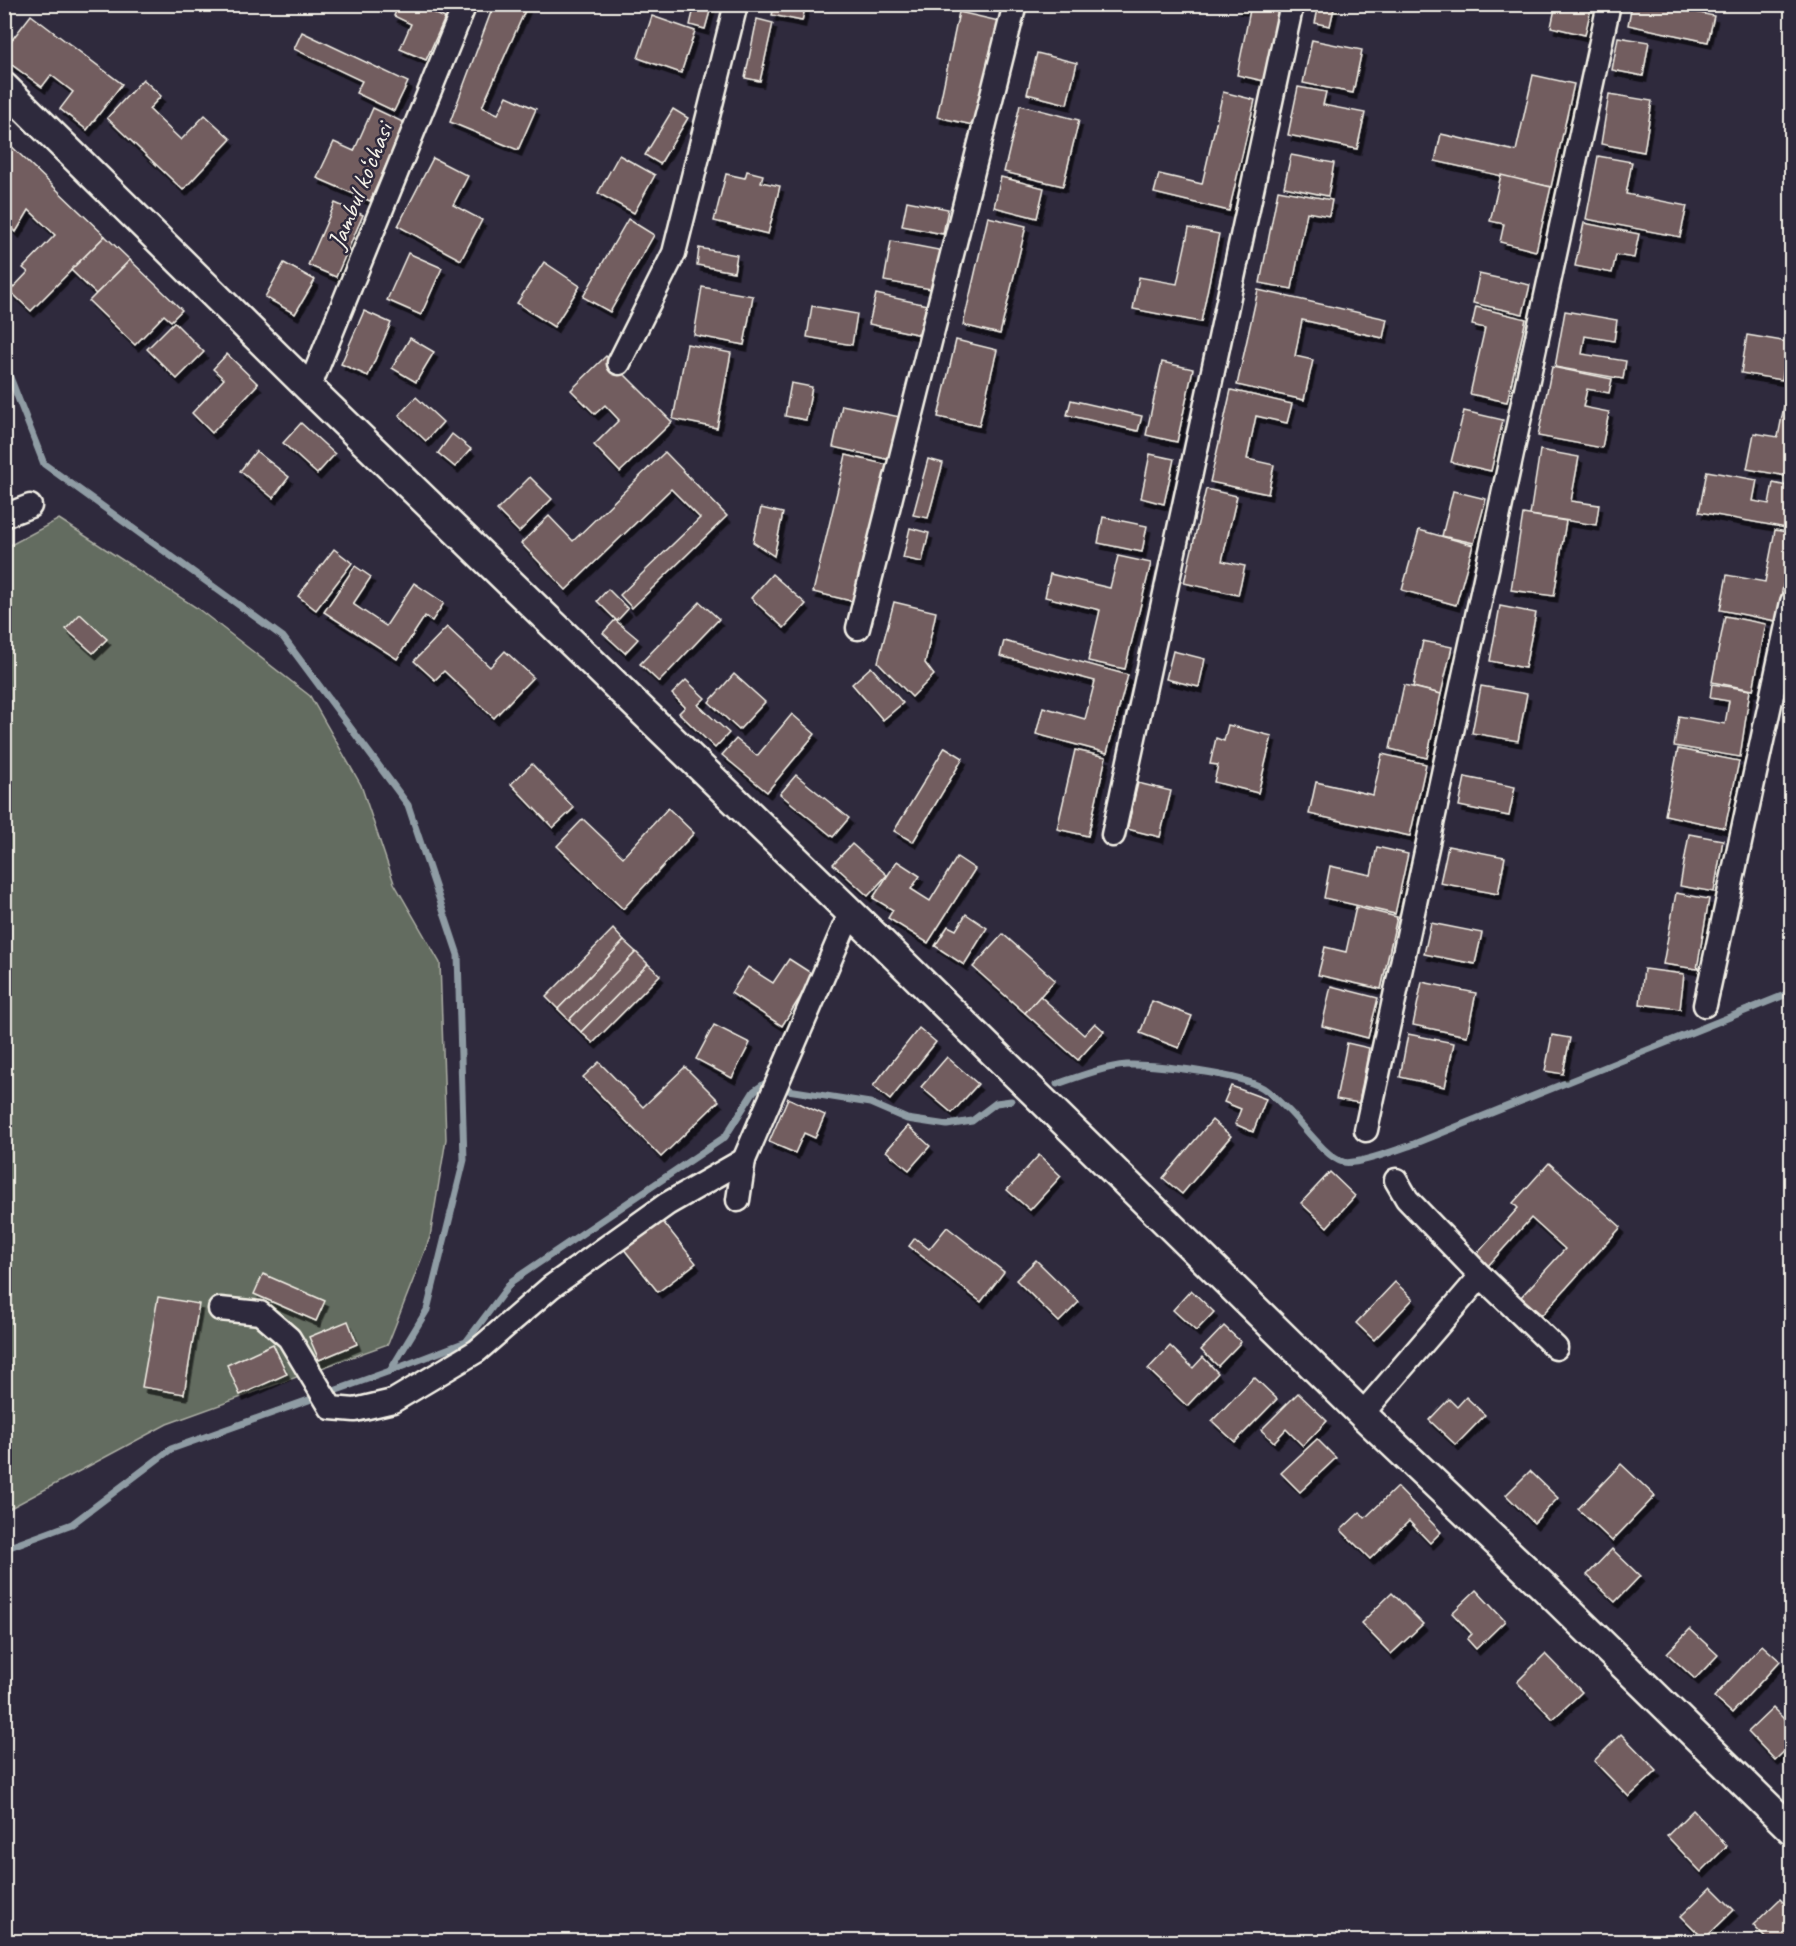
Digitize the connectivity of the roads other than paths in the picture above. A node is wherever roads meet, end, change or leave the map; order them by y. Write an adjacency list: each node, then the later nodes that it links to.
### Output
1 (465, 4): 8 (street, Jambul ko‘chasi)
2 (736, 4): 7 (street)
3 (1015, 4): 12 (street)
4 (1292, 4): 13 (street)
5 (1609, 4): 16 (street)
6 (7, 89): 8 (main road)
7 (619, 363)
8 (309, 388): 14 (main road)
9 (30, 506): 10 (street)
10 (4, 516)
11 (1791, 602): 15 (street)
12 (858, 628)
13 (1113, 835)
14 (849, 911): 17 (street); 23 (main road)
15 (1705, 1005)
16 (1366, 1130)
17 (744, 1160): 19 (street); 21 (street)
18 (1396, 1180): 20 (street)
19 (738, 1200)
20 (1481, 1276): 22 (street); 23 (street)
21 (220, 1309)
22 (1556, 1348)
23 (1362, 1414): 24 (main road)
24 (1791, 1830)

